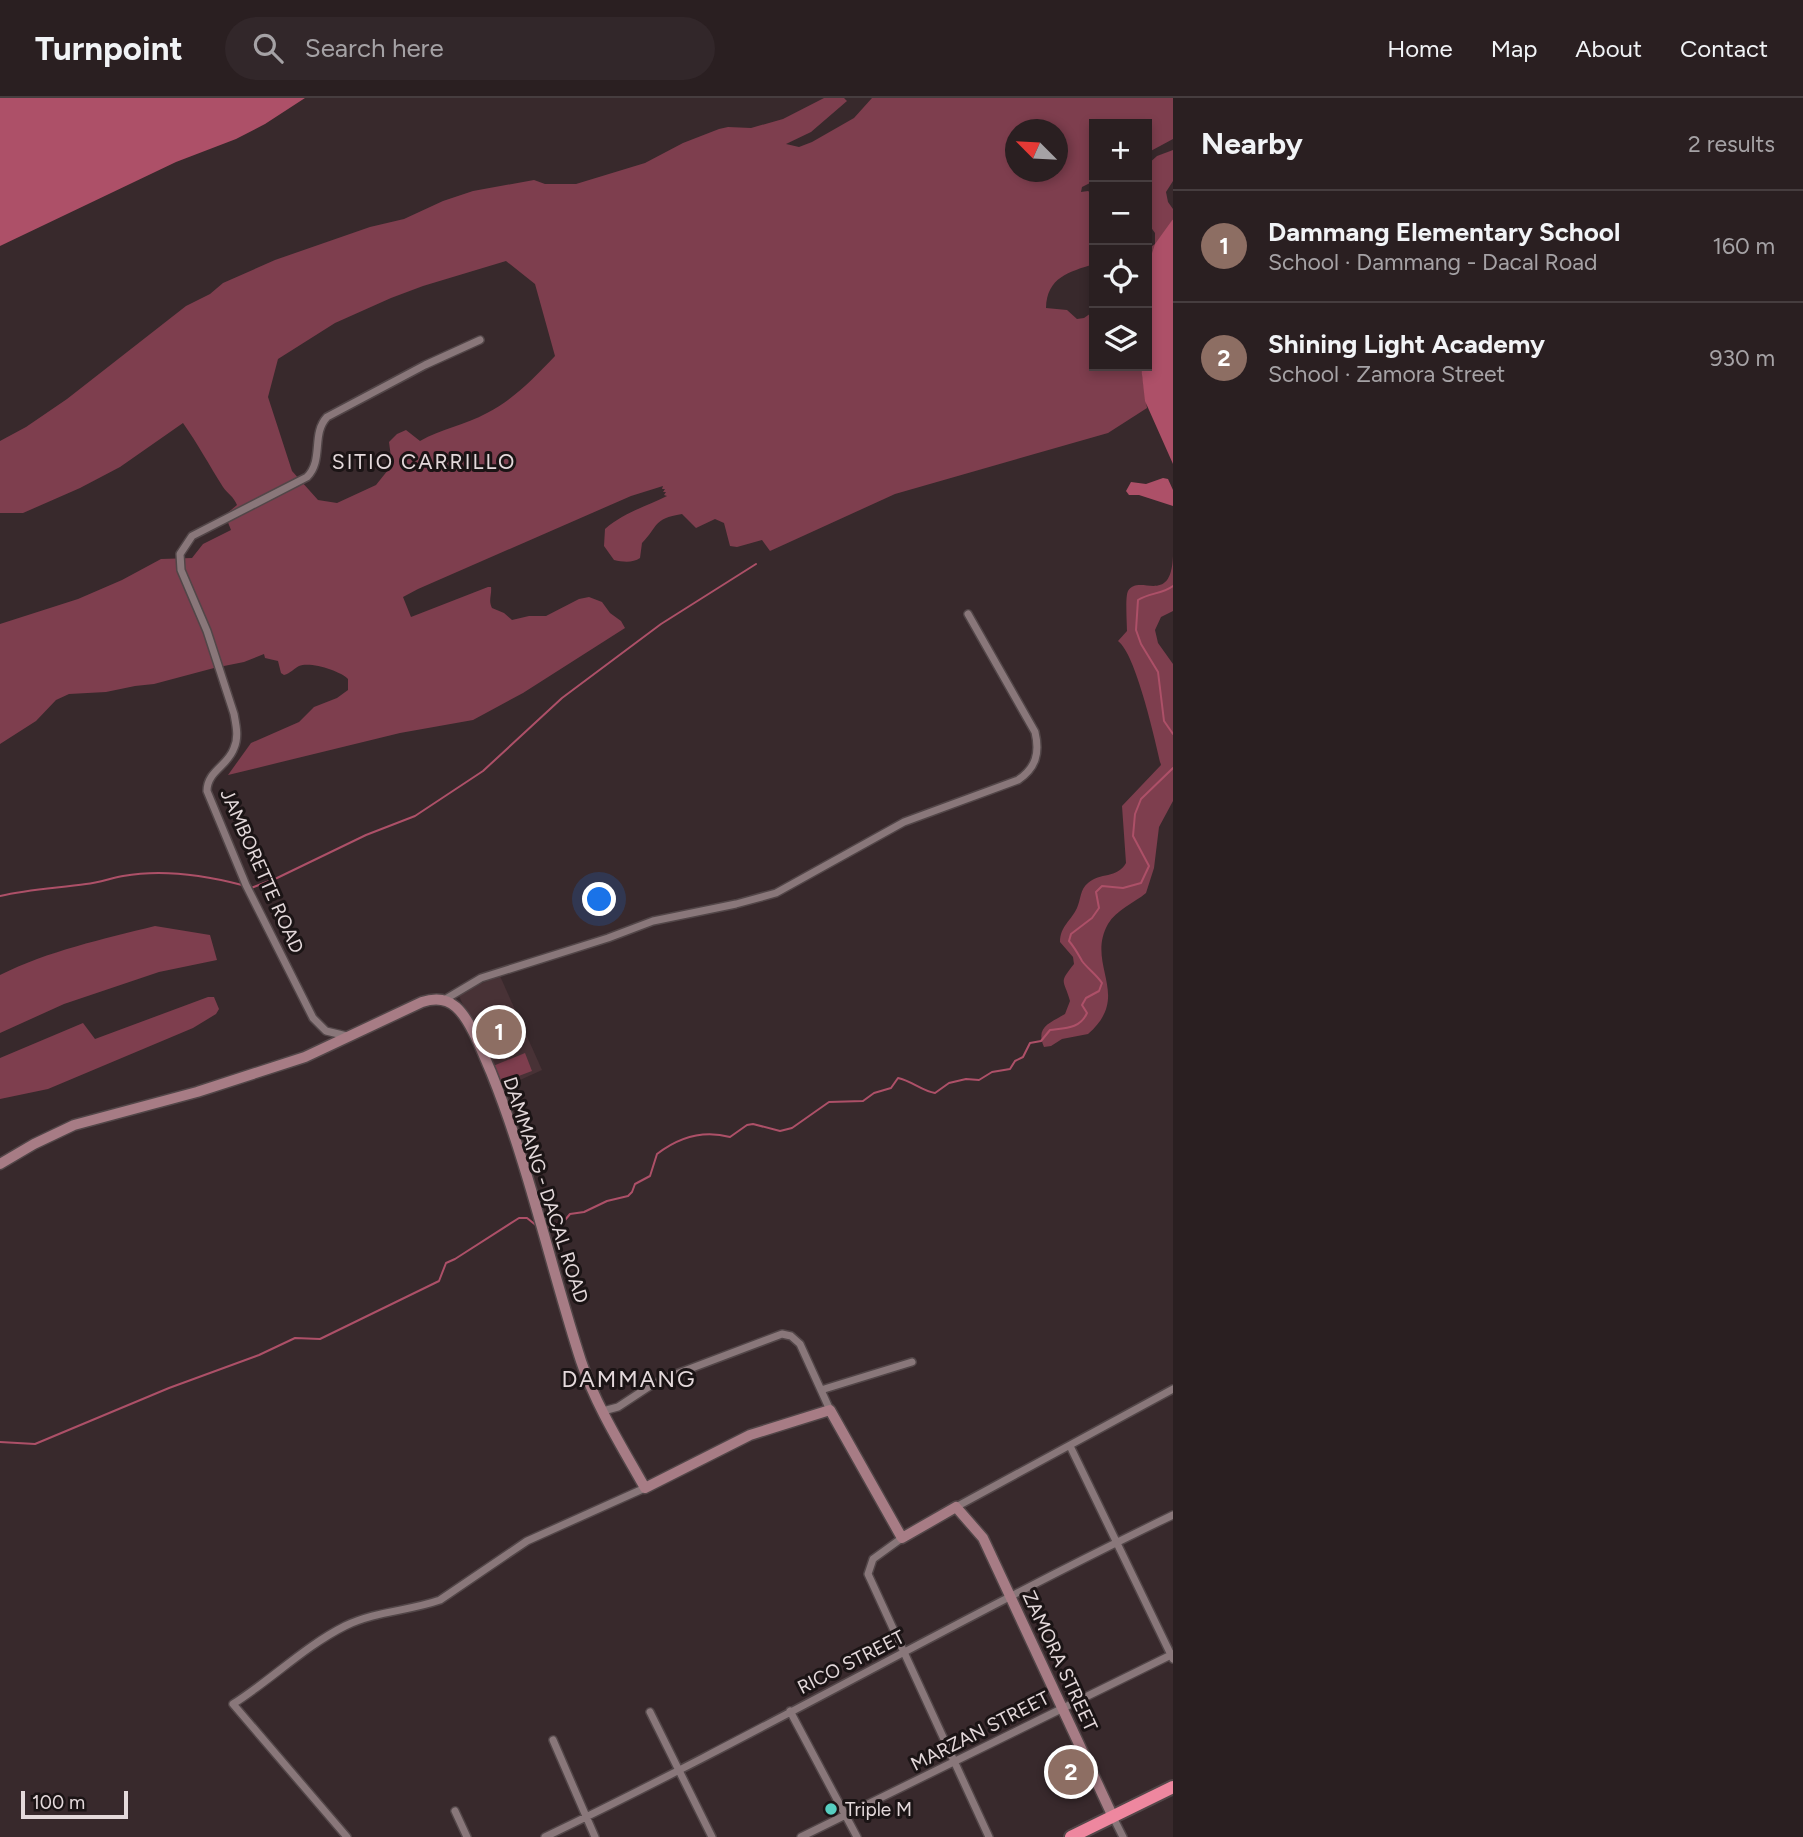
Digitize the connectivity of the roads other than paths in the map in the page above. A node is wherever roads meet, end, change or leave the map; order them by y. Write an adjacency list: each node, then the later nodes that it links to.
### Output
1 (480, 340): 4 (street, JAMBORETTE ROAD)
2 (968, 614): 3 (street)
3 (444, 1000): 5 (street); 12 (street, DAMMANG - DACAL ROAD)
4 (319, 1026): 5 (street); 6 (street)
5 (347, 1036): 6 (street)
6 (319, 1051): 7 (street)
7 (0, 1164)
8 (912, 1362): 10 (street)
9 (1173, 1388): 13 (street)
10 (821, 1390): 11 (street); 12 (street)
11 (830, 1410): 14 (street); 17 (street)
12 (603, 1411): 14 (street, DAMMANG - DACAL ROAD)
13 (1070, 1446): 15 (street); 18 (street)
14 (645, 1488): 33 (street)
15 (956, 1507): 17 (street); 19 (street, ZAMORA STREET)
16 (1173, 1515): 18 (street, RICO STREET)
17 (902, 1538): 20 (street)
18 (1117, 1542): 19 (street, RICO STREET); 21 (street)
19 (1011, 1596): 20 (street, RICO STREET); 22 (street, ZAMORA STREET)
20 (903, 1653): 23 (street, RICO STREET); 26 (street)
21 (1172, 1656): 22 (street, MARZAN STREET)
22 (1062, 1707): 26 (street, MARZAN STREET); 32 (street, ZAMORA STREET)
23 (790, 1711): 27 (street, RICO STREET); 30 (street)
24 (650, 1712): 27 (street)
25 (553, 1740): 31 (street)
26 (953, 1762): 30 (street, MARZAN STREET); 40 (street)
27 (678, 1772): 31 (street, RICO STREET); 37 (street)
28 (1173, 1787): 32 (highway)
29 (455, 1811): 34 (street)
30 (845, 1815): 38 (street, MARZAN STREET); 39 (street)
31 (586, 1817): 35 (street, RICO STREET); 36 (street)
32 (1113, 1817): 41 (highway); 42 (street, ZAMORA STREET)
33 (347, 1837)
34 (467, 1837)
35 (544, 1837)
36 (596, 1837)
37 (712, 1837)
38 (801, 1837)
39 (857, 1837)
40 (989, 1837)
41 (1071, 1837)
42 (1123, 1837)

